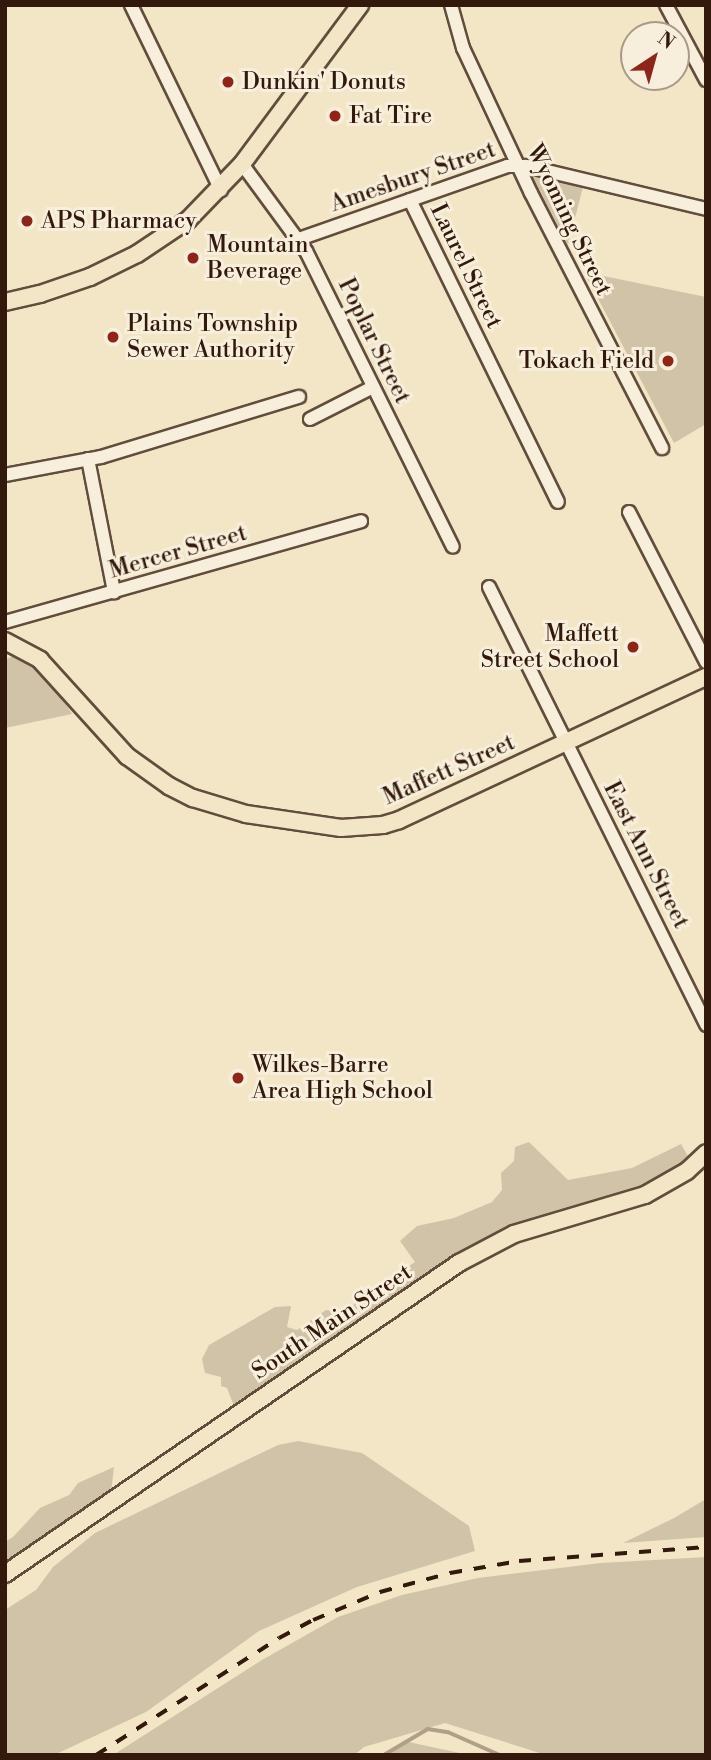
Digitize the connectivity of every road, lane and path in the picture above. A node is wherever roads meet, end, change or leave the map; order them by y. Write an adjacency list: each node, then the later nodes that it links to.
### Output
1 (131, 5): 8 (street)
2 (360, 5): 6 (main road)
3 (451, 5): 7 (street, Wyoming Street)
4 (666, 5): 5 (street)
5 (706, 80)
6 (242, 164): 8 (main road); 11 (street, Poplar Street)
7 (519, 165): 9 (street, Amesbury Street); 10 (street, Amesbury Street); 16 (street, Wyoming Street)
8 (221, 190): 12 (main road)
9 (410, 200): 11 (street, Amesbury Street); 19 (street, Laurel Street)
10 (706, 209)
11 (299, 239): 13 (street, Poplar Street)
12 (5, 302)
13 (373, 387): 15 (street); 22 (street, Poplar Street)
14 (299, 397): 17 (street)
15 (310, 419)
16 (662, 448)
17 (88, 459): 18 (street); 24 (street)
18 (5, 475)
19 (558, 502)
20 (629, 512): 27 (street)
21 (361, 521): 24 (street, Mercer Street)
22 (453, 547)
23 (489, 587): 29 (street, East Ann Street)
24 (114, 592): 25 (street, Mercer Street)
25 (5, 622)
26 (5, 640): 29 (main road, Maffett Street)
27 (706, 662)
28 (706, 677): 29 (main road, Maffett Street)
29 (566, 742): 30 (street, East Ann Street)
30 (706, 1025)
31 (706, 1153): 32 (main road, South Main Street)
32 (5, 1574)

